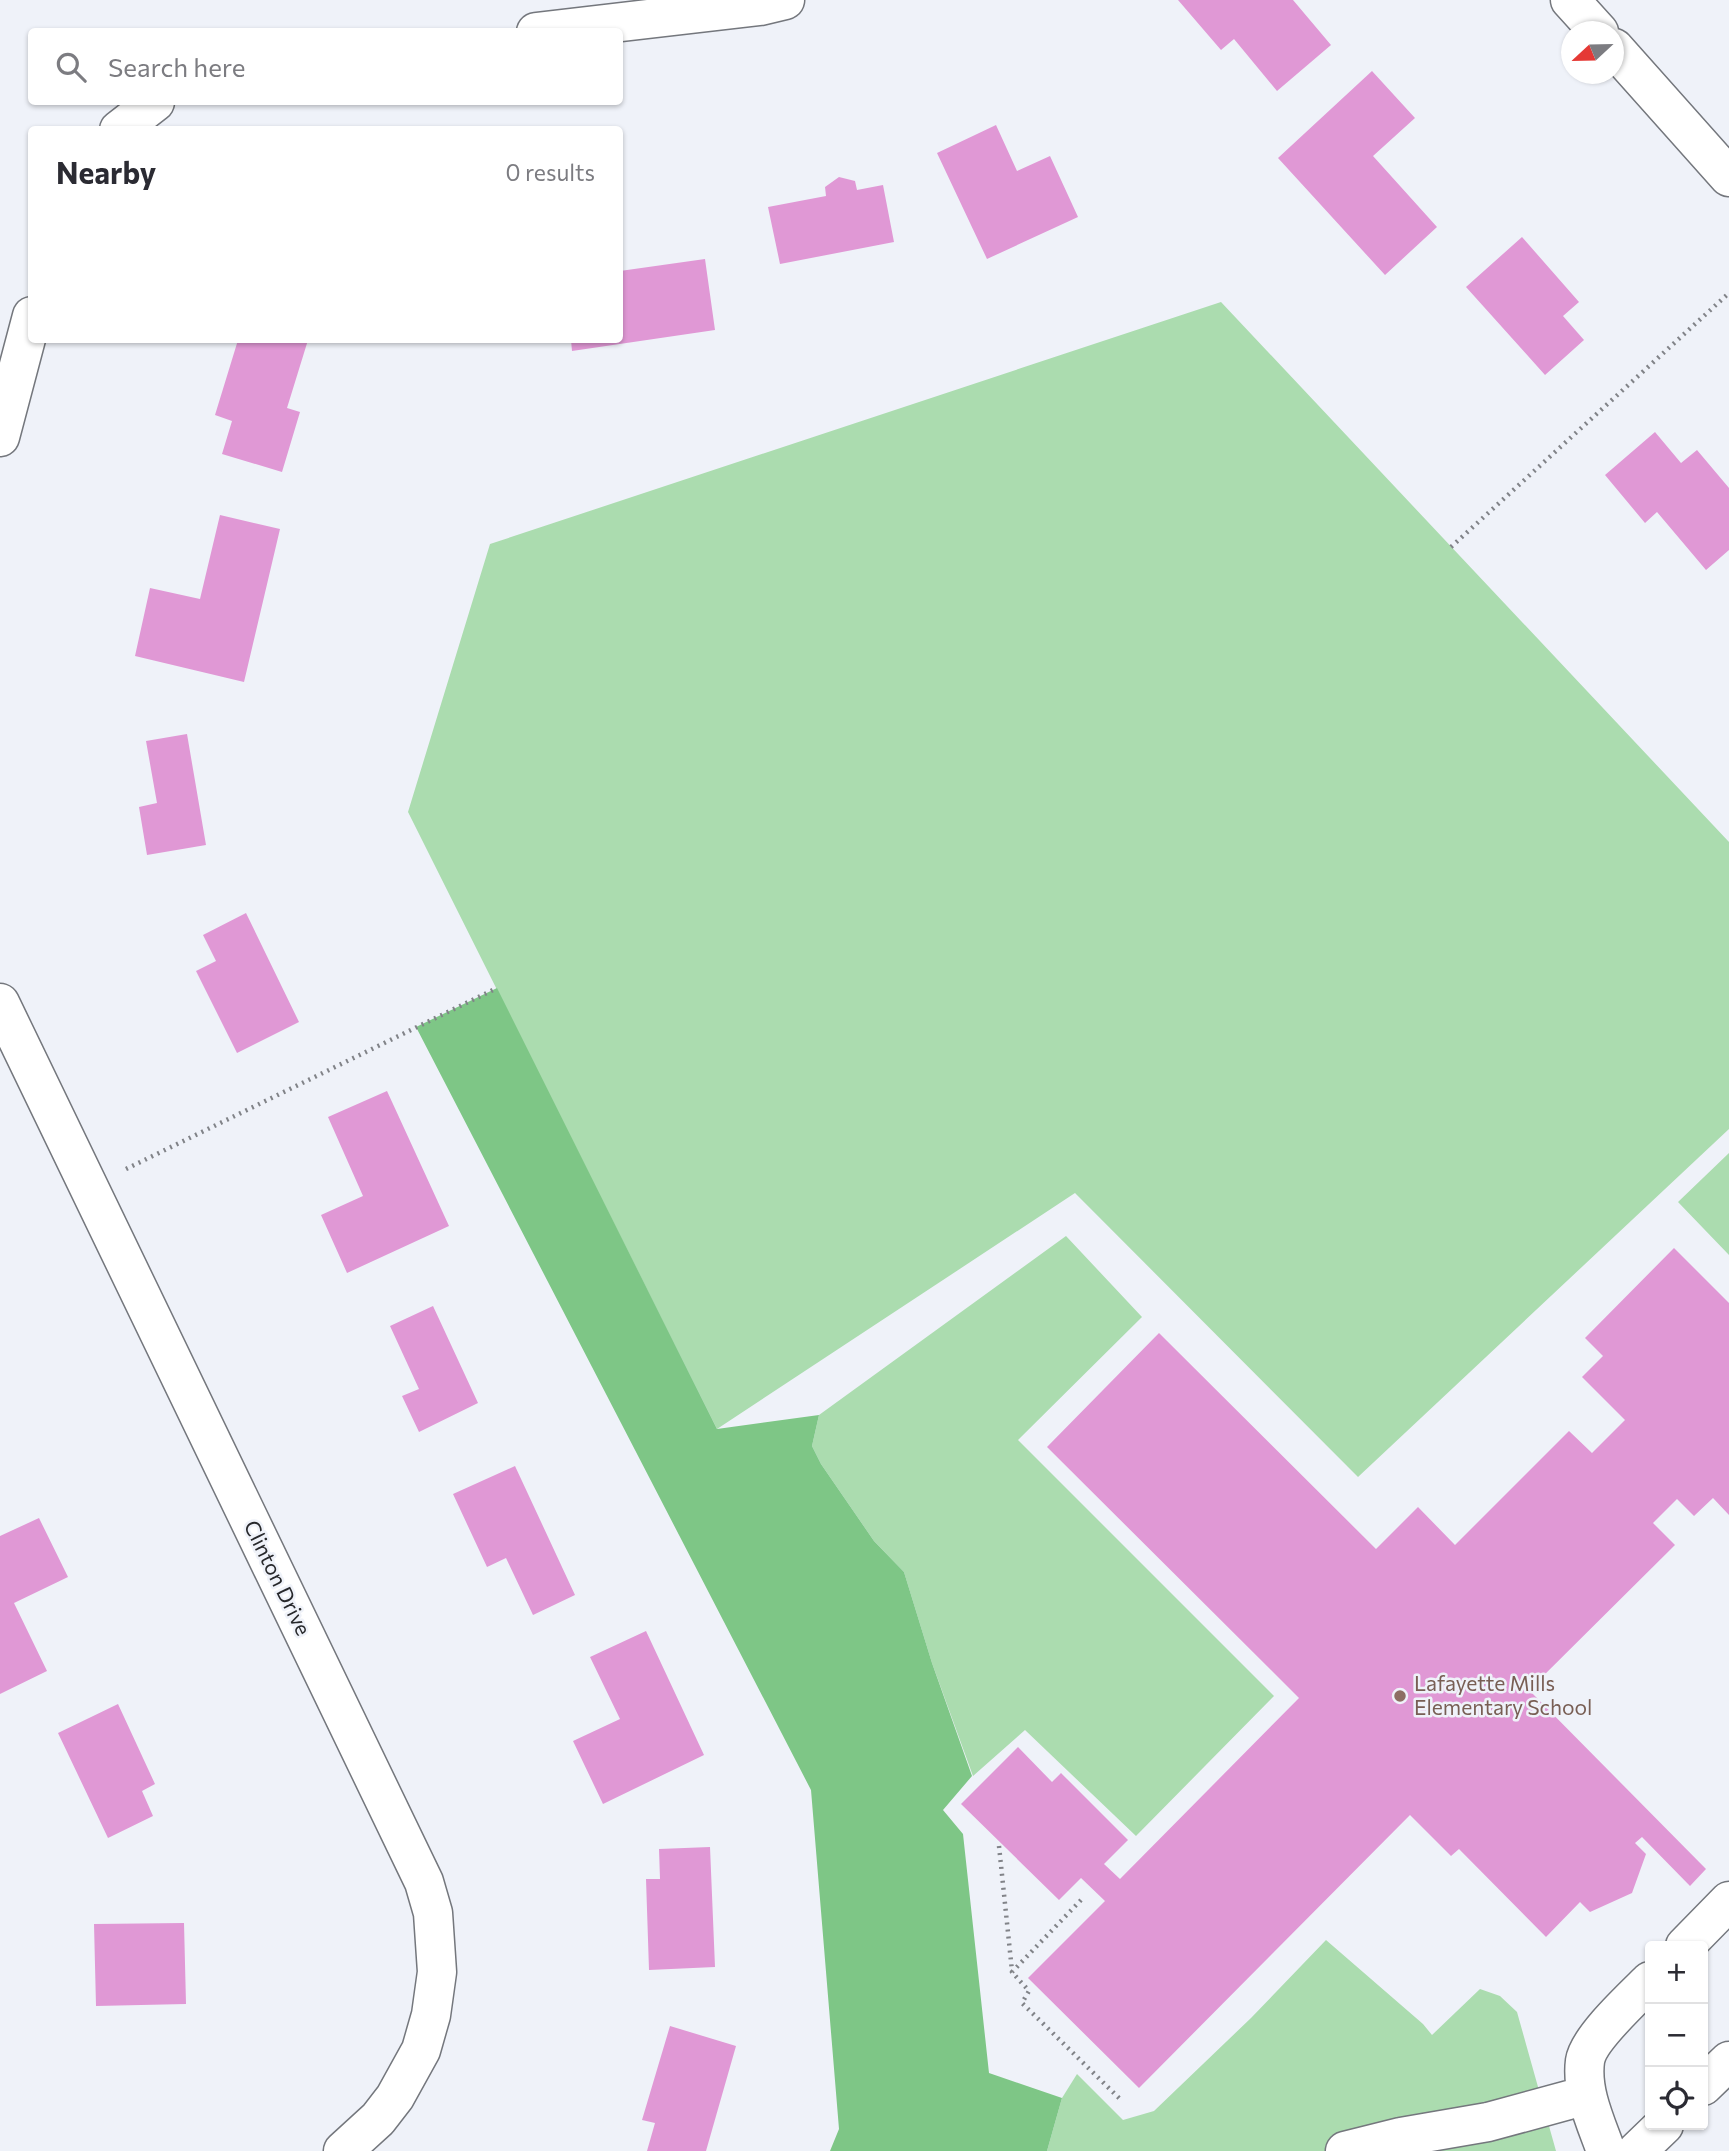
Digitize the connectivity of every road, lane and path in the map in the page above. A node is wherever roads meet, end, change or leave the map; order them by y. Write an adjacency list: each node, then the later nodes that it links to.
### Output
1 (785, 0): 4 (street)
2 (1570, 0): 3 (street)
3 (1589, 21)
4 (570, 28)
5 (1624, 59): 8 (street)
6 (151, 105): 7 (street)
7 (124, 126)
8 (1729, 177)
9 (1729, 293): 12 (path)
10 (28, 331): 11 (street)
11 (0, 436)
12 (1451, 547)
13 (497, 988): 15 (path)
14 (0, 1003): 15 (street, Clinton Drive)
15 (89, 1187): 28 (street, Clinton Drive)
16 (999, 1846): 20 (path)
17 (1081, 1900): 20 (path)
18 (1729, 1901): 19 (street)
19 (1690, 1941)
20 (1012, 1972): 25 (path)
21 (1645, 1986): 24 (street)
22 (1729, 2061): 23 (street)
23 (1708, 2081)
24 (1587, 2095): 27 (street); 30 (street)
25 (1120, 2099)
26 (1659, 2130): 31 (street)
27 (1457, 2140): 29 (street)
28 (343, 2151)
29 (1345, 2151)
30 (1606, 2151)
31 (1637, 2151)

